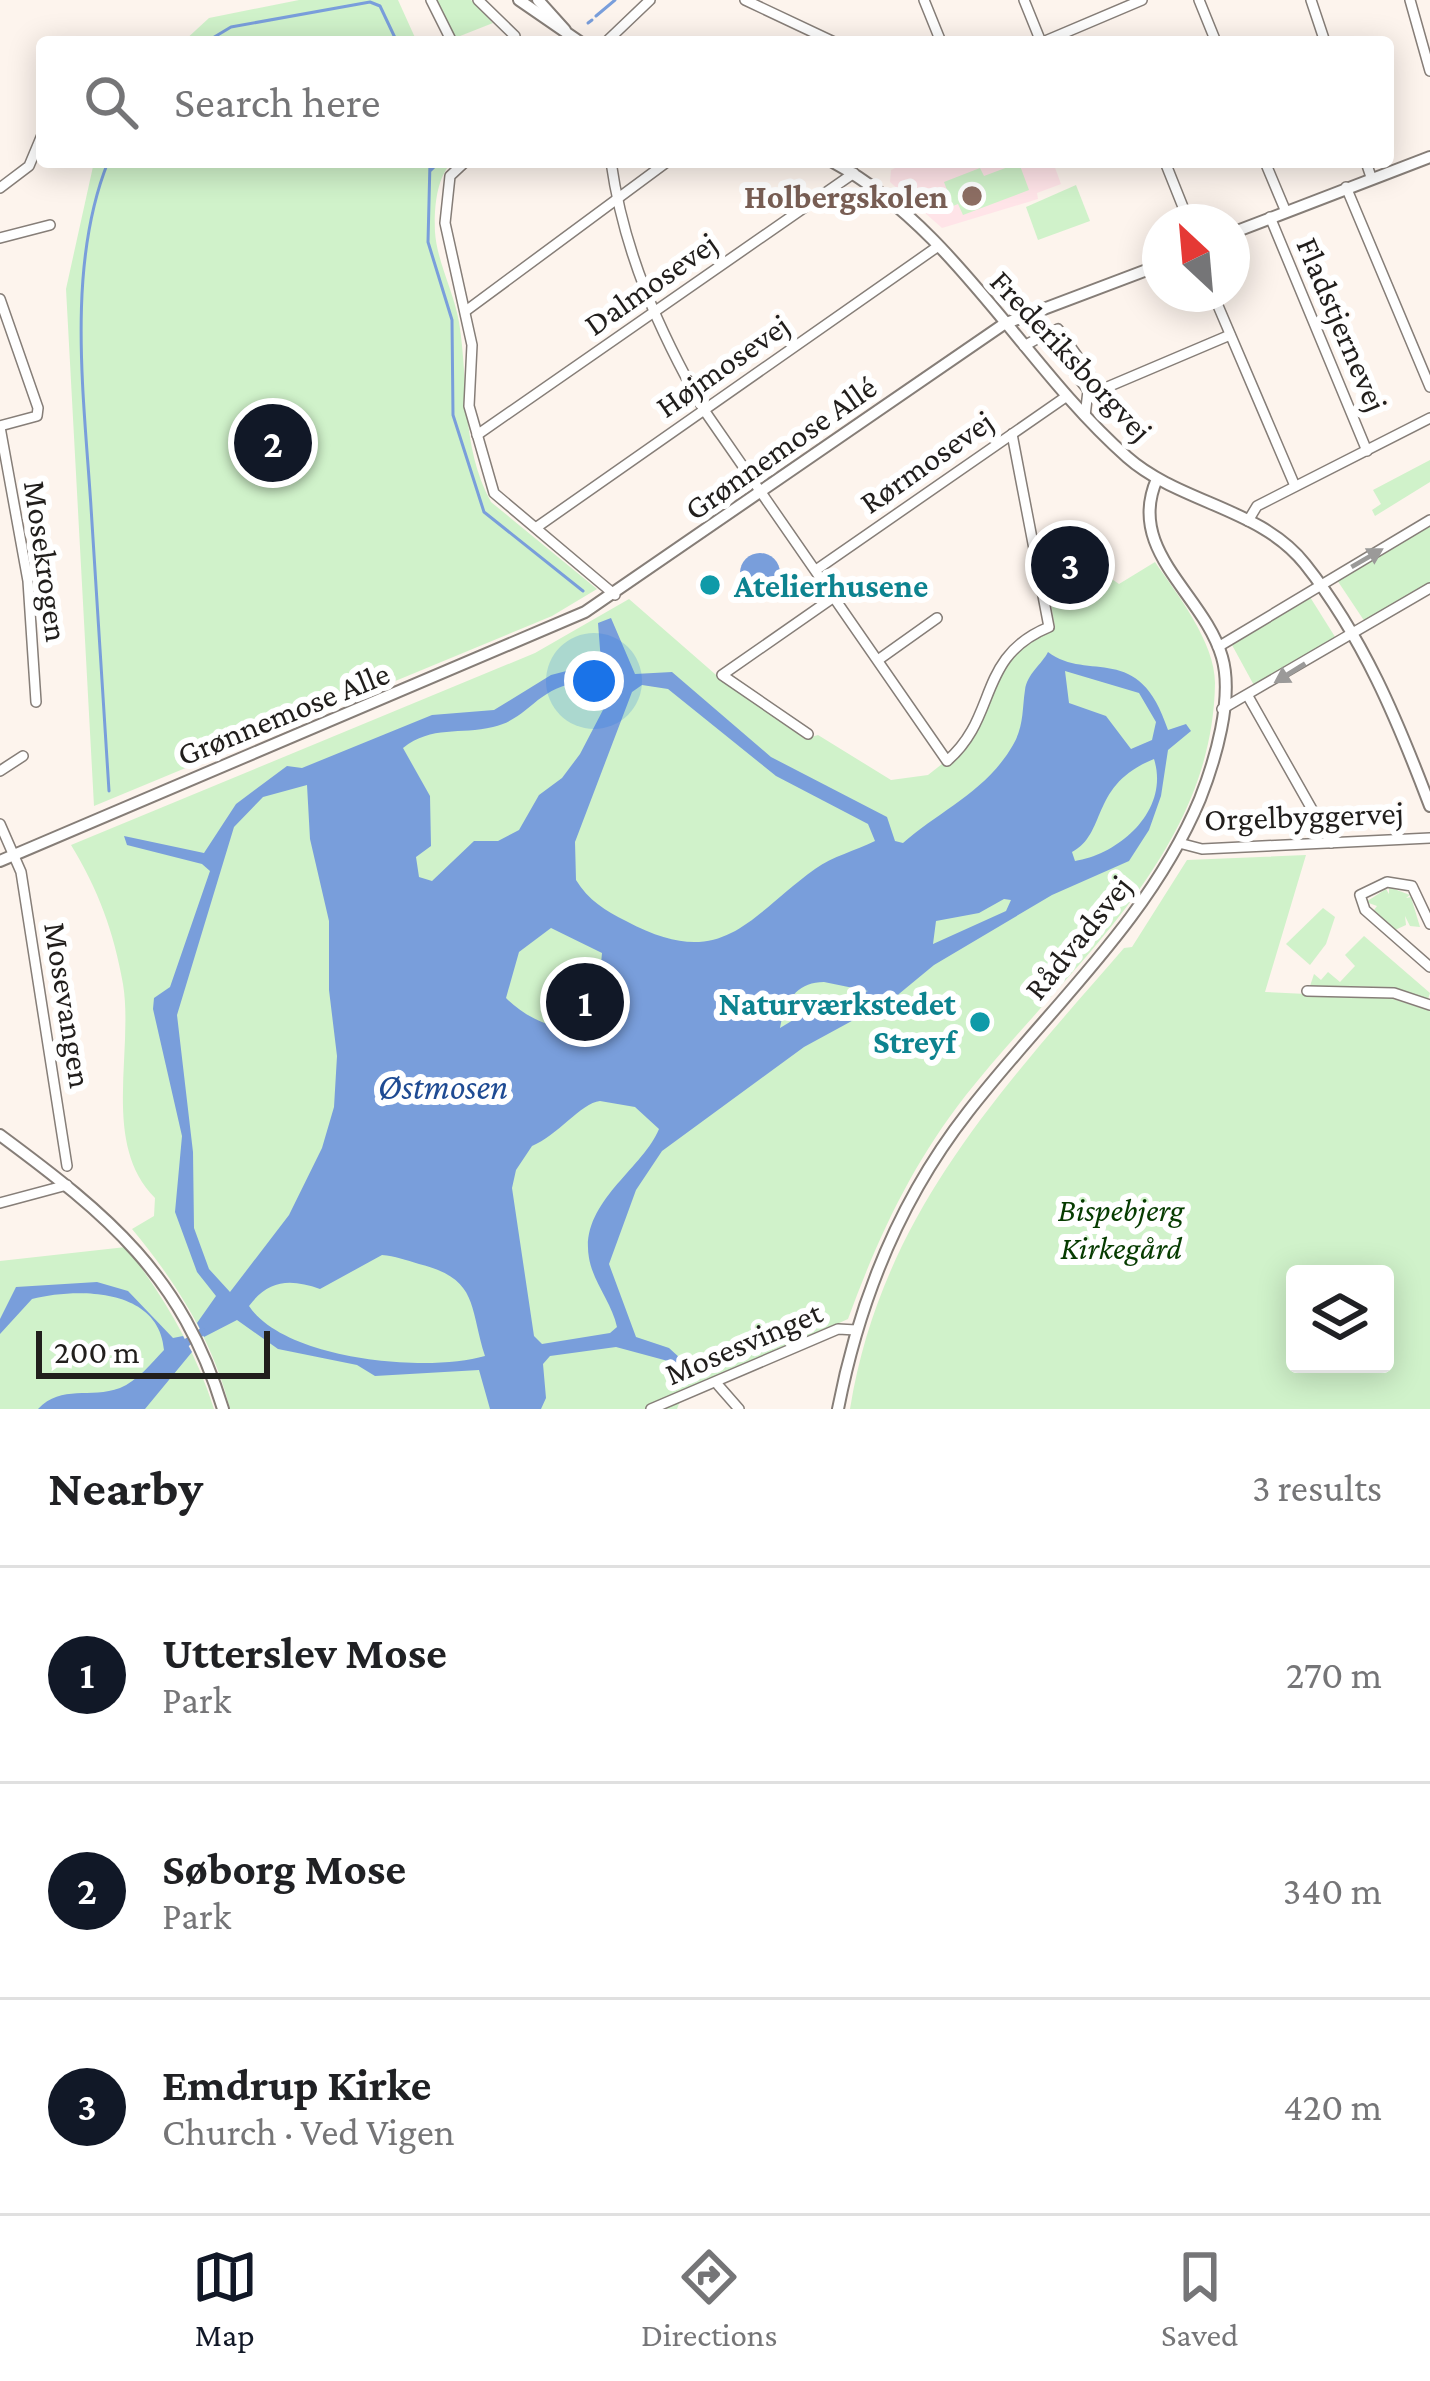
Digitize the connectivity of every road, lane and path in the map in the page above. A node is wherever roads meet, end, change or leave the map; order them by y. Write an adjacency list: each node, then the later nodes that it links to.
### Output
1 (431, 0): 13 (street)
2 (478, 0): 14 (street)
3 (519, 0): 15 (street)
4 (538, 0): 16 (street)
5 (650, 0): 17 (street)
6 (745, 0): 18 (street)
7 (924, 0): 19 (street)
8 (1024, 0): 20 (street)
9 (1142, 0): 21 (street)
10 (1199, 0): 22 (street)
11 (1311, 0): 23 (street)
12 (1410, 0): 24 (street)
13 (449, 36)
14 (511, 36)
15 (572, 36)
16 (573, 36)
17 (612, 36)
18 (821, 36)
19 (939, 36)
20 (1039, 36)
21 (1067, 36)
22 (1214, 36)
23 (1323, 36)
24 (1430, 71)
25 (36, 149): 37 (street)
26 (1430, 157): 35 (street)
27 (459, 168): 48 (street)
28 (612, 168): 38 (street)
29 (659, 168): 38 (street)
30 (844, 168): 34 (street, Frederiksborgvej)
31 (1167, 168): 39 (street)
32 (1268, 168): 40 (street)
33 (1368, 168): 35 (street)
34 (854, 173): 45 (street, Frederiksborgvej); 50 (street, Dalmosevej)
35 (1371, 177): 36 (street)
36 (1346, 187): 40 (street); 54 (street)
37 (0, 188)
38 (616, 201): 48 (street); 50 (street)
39 (1182, 204)
40 (1286, 212): 41 (street)
41 (1270, 217): 43 (street); 63 (street, Fladstjernevej)
42 (50, 225): 44 (street)
43 (1250, 225)
44 (0, 238)
45 (938, 247): 51 (street, Frederiksborgvej); 57 (street, Højmosevej)
46 (1142, 273): 51 (street, Grønnemose Allé)
47 (0, 299): 60 (street)
48 (467, 310): 61 (street)
49 (1220, 312): 52 (street)
50 (654, 314): 57 (street); 61 (street, Dalmosevej)
51 (1004, 324): 53 (street, Frederiksborgvej); 66 (street, Grønnemose Allé)
52 (1230, 335): 55 (street); 65 (street)
53 (1024, 346): 55 (street); 56 (street, Frederiksborgvej)
54 (1430, 387)
55 (1091, 394): 58 (street)
56 (1067, 395): 58 (street, Frederiksborgvej); 62 (street, Rørmosevej)
57 (704, 410): 66 (street); 69 (street, Højmosevej)
58 (1085, 416): 64 (street, Frederiksborgvej)
59 (1430, 418): 63 (street)
60 (0, 426): 81 (street, Mosekrogen)
61 (477, 434): 69 (street)
62 (1012, 434): 70 (street, Rørmosevej); 79 (street)
63 (1367, 451): 65 (street)
64 (1156, 479): 68 (street, Frederiksborgvej); 78 (street, Rådvadsvej)
65 (1294, 486): 68 (street)
66 (762, 493): 70 (street); 73 (street, Grønnemose Allé)
67 (1430, 520): 71 (street, one-way to 67)
68 (1248, 521): 71 (street, Frederiksborgvej)
69 (537, 527): 73 (street)
70 (816, 571): 74 (street)
71 (1321, 585): 77 (street, Frederiksborgvej); 78 (street)
72 (1430, 588): 77 (street)
73 (615, 595): 75 (street, Grønnemose Allé)
74 (834, 596): 79 (street); 83 (street)
75 (585, 612): 91 (street, Grønnemose Alle)
76 (937, 618): 79 (street)
77 (1355, 632): 80 (street, one-way to 80); 86 (street, Frederiksborgvej)
78 (1218, 647): 82 (street, Rådvadsvej)
79 (878, 660)
80 (1249, 698): 82 (street); 90 (street)
81 (36, 702)
82 (1222, 710): 89 (street, Rådvadsvej)
83 (808, 734)
84 (22, 756): 85 (street)
85 (0, 771)
86 (1430, 806)
87 (0, 824): 91 (street, Mosevangen)
88 (1430, 838): 90 (street, Orgelbyggervej)
89 (1179, 843): 90 (street, Orgelbyggervej); 101 (street, Rådvadsvej)
90 (1330, 844)
91 (15, 854): 92 (street, Grønnemose Alle); 98 (street, Mosevangen)
92 (0, 861)
93 (1430, 923): 94 (street)
94 (1430, 967)
95 (1307, 991): 96 (street)
96 (1430, 1005)
97 (0, 1135): 99 (street)
98 (68, 1166)
99 (67, 1185): 100 (street); 104 (street)
100 (0, 1203)
101 (856, 1330): 102 (street, Mosesvinget); 107 (street, Rådvadsvej)
102 (718, 1384): 103 (street, Mosesvinget); 106 (street)
103 (681, 1405): 105 (street, Mosesvinget)
104 (223, 1409)
105 (651, 1409)
106 (739, 1409)
107 (838, 1409)

